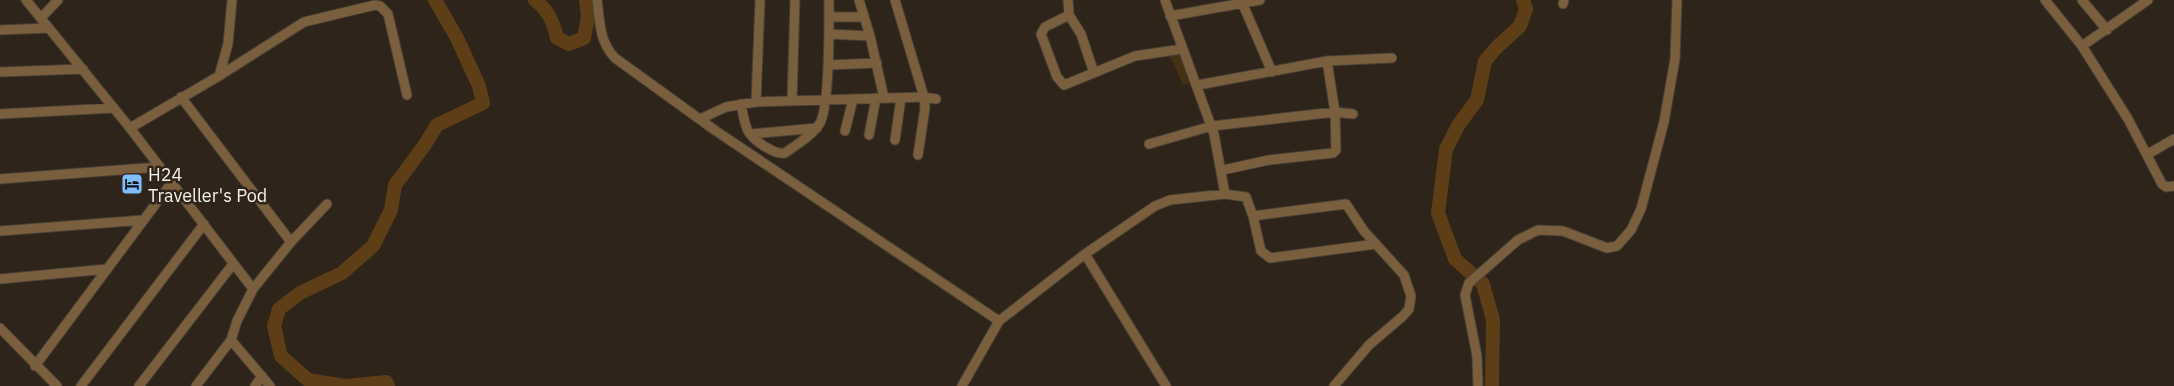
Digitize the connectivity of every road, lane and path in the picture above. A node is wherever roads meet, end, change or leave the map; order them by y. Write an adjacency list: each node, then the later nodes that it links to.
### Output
1 (26, 0): 20 (street)
2 (58, 0): 20 (street)
3 (232, 0): 38 (street)
4 (598, 0): 55 (street)
5 (760, 0): 49 (street)
6 (795, 0): 48 (street)
7 (829, 0): 21 (street)
8 (859, 0): 22 (street)
9 (895, 0): 42 (street)
10 (1068, 0): 18 (street)
11 (1164, 0): 19 (street)
12 (1260, 0): 17 (street)
13 (1677, 0): 99 (street)
14 (2045, 0): 28 (street)
15 (2082, 0): 25 (street)
16 (2148, 0): 25 (street)
17 (1241, 1): 19 (street); 36 (street)
18 (1069, 15): 37 (street); 37 (street)
19 (1170, 16): 29 (street)
20 (42, 17): 23 (street)
21 (829, 17): 22 (street); 26 (street)
22 (864, 17): 27 (street)
23 (49, 28): 24 (street); 34 (street)
24 (0, 30)
25 (2107, 30): 28 (street)
26 (828, 34): 27 (street); 33 (street)
27 (870, 36): 32 (street)
28 (2082, 46): 66 (street)
29 (1182, 48): 37 (street); 39 (street)
30 (1392, 58): 31 (street)
31 (1327, 61): 36 (street); 52 (street)
32 (877, 63): 33 (street); 43 (street)
33 (828, 65): 47 (street)
34 (83, 69): 35 (street); 51 (street)
35 (0, 72)
36 (1272, 72): 39 (street)
37 (1094, 73)
38 (220, 76): 40 (street); 41 (street)
39 (1198, 86): 56 (street)
40 (407, 95)
41 (181, 97): 57 (street); 78 (street)
42 (924, 97): 44 (street); 45 (street); 65 (street)
43 (880, 98): 44 (street); 46 (street); 61 (street)
44 (901, 98): 63 (street)
45 (936, 98)
46 (853, 99): 47 (street); 59 (street)
47 (824, 100): 48 (street); 58 (street)
48 (792, 101): 49 (street)
49 (756, 102): 50 (street)
50 (741, 104): 55 (street); 60 (street)
51 (114, 108): 53 (street); 57 (street)
52 (1335, 112): 54 (street); 56 (street); 68 (street)
53 (0, 114)
54 (1353, 114)
55 (700, 119): 85 (street)
56 (1212, 126): 64 (street); 68 (street)
57 (130, 128): 67 (street)
58 (817, 128): 60 (street); 60 (street)
59 (846, 130)
60 (750, 134)
61 (869, 135)
62 (2174, 139): 66 (street)
63 (896, 140)
64 (1149, 144)
65 (918, 154)
66 (2148, 154): 71 (street)
67 (159, 167): 69 (street); 70 (street)
68 (1223, 170): 72 (street)
69 (0, 179)
70 (172, 182): 75 (street); 76 (street)
71 (2174, 186)
72 (1225, 194): 74 (street); 80 (street)
73 (326, 204): 78 (street)
74 (1253, 216): 79 (street); 79 (street)
75 (143, 220): 77 (street); 82 (street)
76 (204, 224): 81 (street); 91 (street)
77 (0, 231)
78 (291, 242): 84 (street)
79 (1376, 244): 98 (street)
80 (1084, 254): 85 (street); 97 (street)
81 (233, 264): 84 (street); 92 (street)
82 (108, 269): 83 (street); 88 (street)
83 (0, 279)
84 (253, 289): 87 (street)
85 (999, 321): 96 (street)
86 (0, 328): 88 (street)
87 (231, 340): 89 (street); 93 (street)
88 (35, 366): 90 (street)
89 (262, 376): 94 (street); 95 (street)
90 (56, 386)
91 (81, 386)
92 (139, 386)
93 (196, 386)
94 (255, 386)
95 (270, 386)
96 (962, 386)
97 (1166, 386)
98 (1334, 386)
99 (1478, 386)

